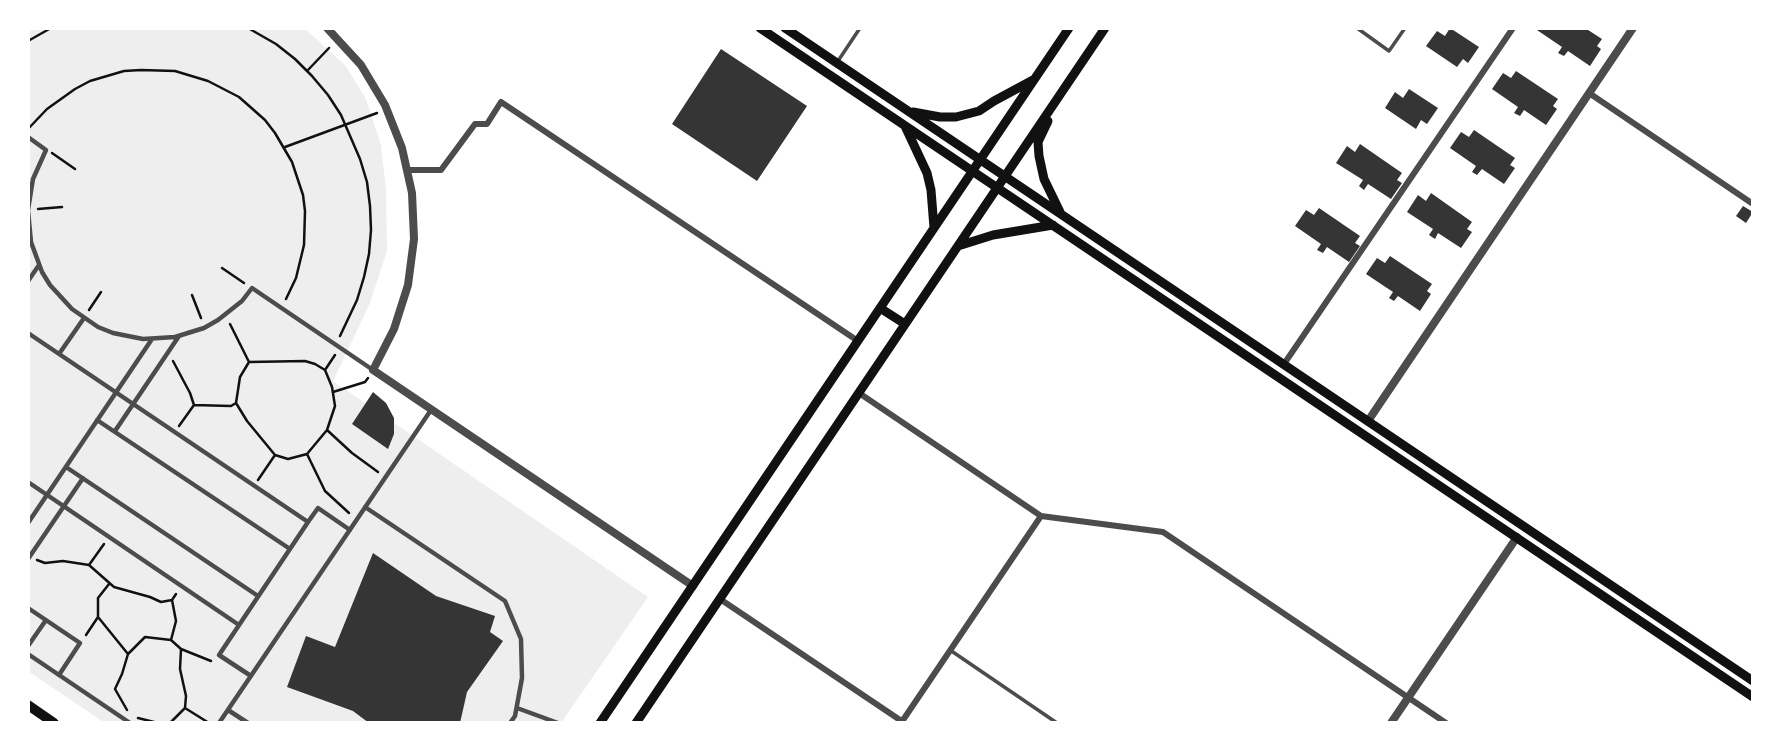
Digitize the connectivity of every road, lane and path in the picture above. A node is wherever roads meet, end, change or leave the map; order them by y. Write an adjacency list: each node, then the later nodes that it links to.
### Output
1 (51, 28): 14 (path)
2 (248, 28): 16 (path)
3 (327, 28): 13 (street)
4 (760, 28): 23 (main road)
5 (785, 28): 15 (main road)
6 (860, 28): 15 (lane)
7 (1069, 28): 17 (main road)
8 (1105, 28): 19 (main road)
9 (1357, 28): 10 (lane)
10 (1405, 28)
11 (1513, 28): 60 (street)
12 (1633, 28): 18 (street)
13 (338, 39): 16 (path); 20 (street)
14 (28, 41)
15 (836, 63): 21 (main road)
16 (307, 71): 22 (path)
17 (1035, 79): 21 (main road); 28 (main road)
18 (1589, 93): 32 (street); 71 (street)
19 (1058, 97): 31 (main road); 35 (main road)
20 (387, 110): 22 (path); 30 (street)
21 (908, 111): 28 (main road)
22 (346, 125): 26 (path); 56 (path)
23 (904, 125): 28 (main road); 37 (main road)
24 (28, 129): 26 (path)
25 (28, 137): 27 (street)
26 (285, 147): 47 (path)
27 (47, 150): 29 (path); 34 (street)
28 (977, 165): 31 (main road); 31 (main road); 37 (main road)
29 (75, 169)
30 (408, 170): 55 (street); 62 (street)
31 (1002, 181): 35 (main road); 36 (main road); 39 (main road)
32 (1753, 204)
33 (62, 207): 34 (path)
34 (28, 210): 38 (street)
35 (1061, 214): 60 (main road)
36 (1053, 225): 39 (main road); 91 (main road)
37 (934, 228): 46 (main road)
38 (29, 239): 40 (street)
39 (958, 246): 50 (main road)
40 (39, 265): 42 (street); 49 (street)
41 (222, 268): 43 (path)
42 (28, 281)
43 (252, 288): 47 (street); 48 (street)
44 (101, 292): 49 (path)
45 (192, 295): 51 (path)
46 (880, 307): 50 (main road); 55 (main road)
47 (281, 308): 56 (street)
48 (226, 315): 51 (street); 59 (path)
49 (84, 318): 54 (street); 58 (street)
50 (905, 324): 65 (main road)
51 (204, 328): 53 (street)
52 (28, 333): 58 (street)
53 (179, 336): 54 (street); 57 (street)
54 (152, 339): 64 (street)
55 (858, 341): 97 (main road)
56 (338, 346): 61 (path); 62 (street)
57 (168, 353): 67 (street); 68 (path)
58 (59, 354): 64 (street)
59 (249, 362): 61 (path); 66 (path)
60 (1284, 364): 71 (main road)
61 (325, 370): 63 (path)
62 (373, 370): 63 (path); 69 (street)
63 (332, 392): 72 (path)
64 (116, 393): 67 (street); 70 (street)
65 (859, 393): 85 (street); 99 (main road)
66 (236, 403): 68 (path); 76 (path)
67 (133, 404): 73 (street); 74 (street)
68 (194, 405): 74 (path)
69 (431, 409): 78 (street); 97 (street)
70 (97, 420): 73 (street); 77 (street)
71 (1368, 421): 115 (main road)
72 (327, 430): 75 (path); 78 (path)
73 (114, 431): 92 (street)
74 (175, 432): 81 (street)
75 (307, 454): 76 (path); 86 (path)
76 (275, 455): 81 (path)
77 (66, 467): 79 (street); 82 (street)
78 (385, 477): 84 (street)
79 (83, 478): 83 (street); 98 (street)
80 (28, 482): 82 (street)
81 (254, 486): 87 (street)
82 (47, 495): 83 (street); 88 (street)
83 (64, 506): 90 (street); 93 (street)
84 (365, 507): 86 (street); 120 (street)
85 (1041, 516): 109 (street); 117 (street)
86 (357, 519): 89 (street)
87 (308, 522): 89 (street); 92 (street)
88 (28, 523)
89 (350, 530): 114 (street)
90 (109, 537): 94 (path); 96 (street)
91 (1517, 537): 116 (main road); 117 (street)
92 (290, 550): 98 (street)
93 (30, 554): 94 (path)
94 (89, 565): 95 (path)
95 (109, 583): 100 (path); 102 (path)
96 (182, 586): 100 (path); 104 (street)
97 (693, 586): 132 (main road)
98 (258, 597): 104 (street)
99 (720, 599): 122 (street); 133 (main road)
100 (172, 600): 105 (path)
101 (28, 608): 103 (street)
102 (97, 617): 106 (path); 111 (path)
103 (46, 620): 106 (street); 107 (street)
104 (239, 625): 112 (street)
105 (171, 640): 108 (path); 111 (path)
106 (80, 643): 113 (street)
107 (28, 646)
108 (181, 649): 112 (path); 119 (path)
109 (950, 650): 122 (street); 134 (lane)
110 (28, 654): 113 (street)
111 (128, 654): 125 (path)
112 (219, 655): 114 (street)
113 (59, 675): 124 (street)
114 (251, 676): 121 (street)
115 (1753, 681)
116 (1753, 697)
117 (1408, 698): 135 (street); 136 (street)
118 (28, 705): 123 (main road)
119 (185, 708): 126 (path); 127 (path)
120 (517, 708): 130 (street); 131 (street)
121 (228, 710): 128 (street); 129 (street)
122 (903, 722)
123 (54, 723)
124 (130, 723)
125 (158, 723)
126 (170, 723)
127 (209, 723)
128 (219, 723)
129 (248, 723)
130 (510, 723)
131 (558, 723)
132 (600, 723)
133 (636, 723)
134 (1057, 723)
135 (1391, 723)
136 (1446, 723)

